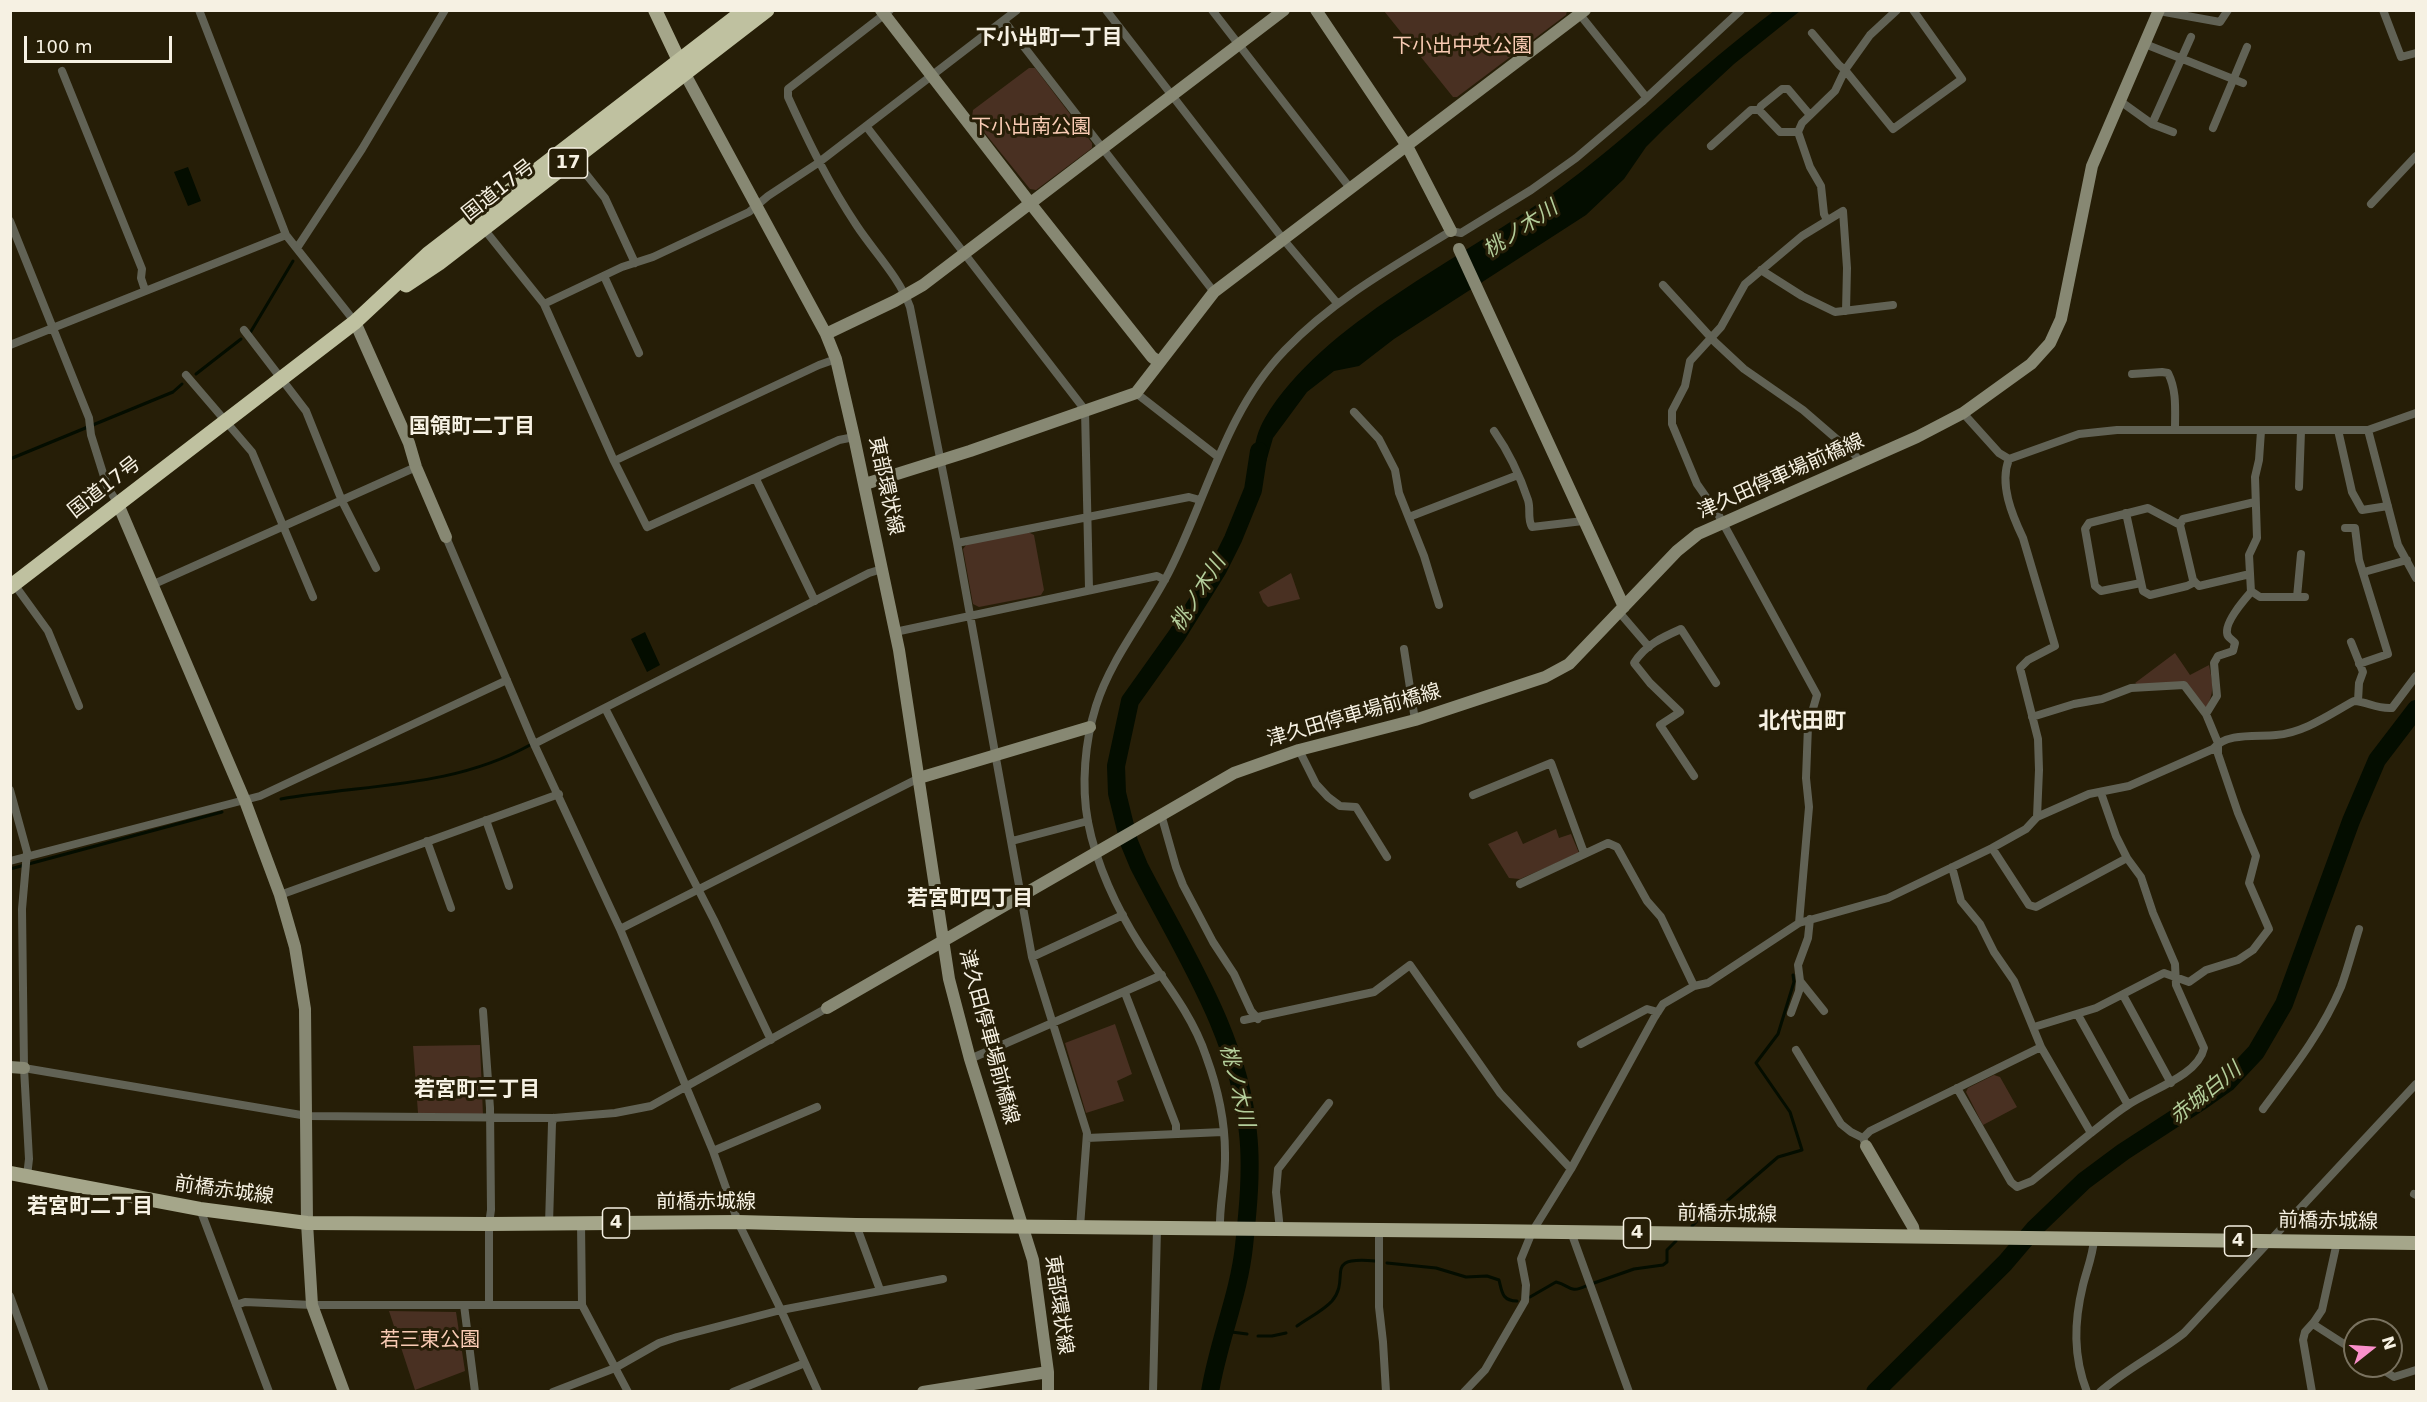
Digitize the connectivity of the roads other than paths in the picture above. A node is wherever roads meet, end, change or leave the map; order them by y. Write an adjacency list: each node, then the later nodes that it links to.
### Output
1 (199, 10): 57 (street)
2 (445, 10): 59 (street)
3 (655, 10): 27 (main road)
4 (746, 10): 27 (highway, 国道17号 / 17)
5 (767, 10): 27 (highway, 国道17号 / 17)
6 (1017, 10): 19 (street)
7 (1106, 10): 33 (street)
8 (1212, 10): 23 (street)
9 (1284, 10): 23 (street)
10 (1316, 10): 43 (street)
11 (1741, 10): 34 (street)
12 (1897, 10): 28 (street)
13 (1912, 10): 28 (street)
14 (2228, 10): 16 (street)
15 (2383, 10): 25 (street)
16 (2159, 11): 22 (street, 津久田停車場前橋線)
17 (885, 12): 30 (street); 48 (street)
18 (1580, 12): 34 (street); 43 (street)
19 (1004, 21): 30 (street); 45 (street)
20 (1812, 33): 28 (street)
21 (2190, 37): 26 (street)
22 (2145, 44): 26 (street); 35 (street, 津久田停車場前橋線)
23 (1239, 46): 33 (street); 49 (street)
24 (2247, 47): 31 (street)
25 (2416, 53)
26 (2181, 58): 31 (street); 38 (street)
27 (682, 68): 47 (highway, 国道17号 / 17); 52 (street, 東部環状線); 73 (highway, 国道17号 / 17)
28 (1845, 70): 37 (street)
29 (62, 71): 66 (street)
30 (931, 76): 39 (street); 50 (street)
31 (2233, 79): 32 (street); 40 (street)
32 (2243, 83)
33 (1172, 96): 45 (street); 58 (street)
34 (1646, 98): 56 (street)
35 (2120, 101): 38 (street); 88 (street, 津久田停車場前橋線)
36 (1759, 110): 37 (street); 41 (street); 44 (street)
37 (1810, 115): 41 (street)
38 (2152, 124): 42 (street)
39 (866, 126): 48 (street); 61 (street)
40 (2213, 128)
41 (1798, 132): 53 (street)
42 (2173, 132)
43 (1407, 146): 49 (street); 56 (street)
44 (1711, 146)
45 (1101, 149): 50 (street); 67 (street)
46 (2416, 156): 51 (street)
47 (574, 159): 55 (highway, 国道17号 / 17); 62 (street)
48 (818, 163): 52 (street); 68 (street)
49 (1350, 188): 58 (street)
50 (1030, 203): 61 (street); 81 (street)
51 (2371, 204)
52 (757, 206): 62 (street); 76 (street, 東部環状線)
53 (1827, 220): 63 (street); 72 (street)
54 (10, 222): 74 (street)
55 (484, 229): 70 (street); 73 (highway, 国道17号 / 17)
56 (1451, 231): 60 (street); 69 (street)
57 (286, 235): 59 (street); 66 (street)
58 (1283, 239): 67 (street); 69 (street)
59 (297, 248): 73 (street)
60 (1459, 249): 116 (street)
61 (964, 253): 68 (street); 86 (street)
62 (635, 263): 64 (street)
63 (1761, 270): 72 (street); 77 (street)
64 (604, 276): 70 (street); 79 (street)
65 (1663, 285): 77 (street)
66 (145, 290): 74 (street)
67 (1214, 292): 81 (street)
68 (906, 296): 76 (street); 101 (street)
69 (1337, 303): 98 (street)
70 (544, 304): 100 (street)
71 (1893, 305): 72 (street)
72 (1846, 311)
73 (361, 317): 84 (highway, 国道17号 / 17); 103 (street)
74 (53, 327): 78 (street); 111 (street)
75 (244, 330): 84 (street)
76 (826, 334): 80 (street, 東部環状線)
77 (1712, 338): 102 (street); 117 (street)
78 (10, 345)
79 (639, 353)
80 (836, 359): 97 (street, 東部環状線); 100 (street)
81 (1159, 362): 85 (street)
82 (2132, 374): 91 (street)
83 (186, 375): 90 (street)
84 (281, 378): 90 (highway, 国道17号 / 17); 109 (street)
85 (1136, 393): 86 (street); 98 (street)
86 (1085, 410): 101 (street); 114 (street)
87 (1354, 412): 115 (street)
88 (1963, 412): 99 (street); 102 (street, 津久田停車場前橋線)
89 (2416, 413): 93 (street)
90 (226, 420): 111 (highway, 国道17号 / 17); 119 (street)
91 (2175, 429): 95 (street); 99 (street)
92 (2338, 430): 93 (street); 96 (street); 112 (street)
93 (2368, 430): 112 (street)
94 (1494, 431): 104 (street)
95 (2261, 431): 96 (street); 110 (street)
96 (2301, 431): 107 (street)
97 (854, 437): 105 (street); 106 (street, 東部環状線)
98 (1217, 456): 108 (street)
99 (2009, 459): 154 (street)
100 (614, 461): 105 (street)
101 (940, 461): 106 (street); 122 (street)
102 (1861, 463): 117 (street, 津久田停車場前橋線)
103 (416, 467): 109 (street); 121 (street)
104 (1518, 475): 115 (street); 116 (street)
105 (756, 479): 138 (street)
106 (865, 484): 126 (street, 東部環状線)
107 (2299, 487)
108 (1200, 500): 114 (street); 130 (street)
109 (342, 501): 119 (street); 125 (street)
110 (2255, 502): 118 (street); 128 (street)
111 (118, 504): 133 (street); 134 (highway, 国道17号 / 17)
112 (2388, 506): 124 (street)
113 (2126, 513): 118 (street); 132 (street); 132 (street)
114 (1087, 517): 122 (street); 135 (street)
115 (1409, 517): 139 (street)
116 (1583, 521): 140 (street)
117 (1722, 522): 140 (street, 津久田停車場前橋線); 190 (street)
118 (2180, 525): 131 (street)
119 (282, 527): 133 (street); 137 (street)
120 (2345, 528): 127 (street)
121 (446, 537): 148 (street)
122 (957, 543): 141 (street)
123 (2301, 554): 136 (street)
124 (2407, 560): 127 (street); 129 (street)
125 (376, 568)
126 (882, 569): 138 (street); 142 (street, 東部環状線)
127 (2364, 573): 146 (street)
128 (2250, 574): 131 (street); 136 (street)
129 (2416, 578)
130 (1165, 580): 135 (street); 156 (street)
131 (2195, 582): 132 (street)
132 (2141, 583)
133 (154, 584): 167 (street)
134 (12, 586): 151 (street)
135 (1089, 589): 141 (street)
136 (2251, 591): 153 (street)
137 (313, 597)
138 (815, 601): 152 (street)
139 (1439, 605)
140 (1622, 610): 144 (street); 155 (street, 津久田停車場前橋線)
141 (969, 617): 142 (street); 160 (street)
142 (895, 632): 162 (street, 東部環状線)
143 (2351, 642): 146 (street)
144 (1649, 646): 149 (street); 161 (street)
145 (1404, 649): 155 (street)
146 (2359, 663): 150 (street)
147 (2416, 676): 150 (street)
148 (507, 680): 158 (street); 167 (street)
149 (1716, 683)
150 (2358, 701): 157 (street)
151 (78, 706)
152 (605, 708): 158 (street); 184 (street)
153 (2206, 714): 154 (street); 157 (street)
154 (2032, 717): 169 (street)
155 (1415, 720): 159 (street, 津久田停車場前橋線)
156 (1090, 727): 160 (street); 171 (street)
157 (2218, 743): 165 (street); 196 (street)
158 (534, 744): 164 (street)
159 (1299, 750): 168 (street, 津久田停車場前橋線); 178 (street)
160 (996, 753): 162 (street); 173 (street)
161 (1694, 776)
162 (919, 778): 184 (street); 193 (street, 東部環状線)
163 (10, 790): 177 (street)
164 (559, 794): 170 (street); 191 (street)
165 (2100, 794): 169 (street); 179 (street)
166 (1473, 795): 176 (street)
167 (245, 801): 177 (street); 185 (street)
168 (1157, 816): 175 (street, 津久田停車場前橋線); 207 (street)
169 (2037, 817): 174 (street)
170 (486, 820): 172 (street); 183 (street)
171 (1088, 821): 173 (street); 175 (street)
172 (426, 841): 185 (street); 187 (street)
173 (1012, 841): 186 (street)
174 (1992, 848): 179 (street); 181 (street)
175 (1096, 852): 186 (street, 津久田停車場前橋線); 188 (street)
176 (1584, 853): 182 (street); 198 (street)
177 (27, 856): 180 (street); 217 (street)
178 (1387, 857)
179 (2127, 858): 196 (street)
180 (10, 861)
181 (1952, 867): 189 (street); 210 (street)
182 (1520, 884)
183 (509, 886)
184 (697, 891): 191 (street); 211 (street)
185 (280, 895): 226 (street)
186 (1022, 895): 193 (street, 津久田停車場前橋線); 194 (street)
187 (451, 908)
188 (1123, 915): 194 (street); 195 (street)
189 (1810, 919): 190 (street); 197 (street)
190 (1799, 923): 198 (street)
191 (620, 929): 220 (street)
192 (2359, 929): 225 (street)
193 (942, 942): 201 (street); 215 (street, 津久田停車場前橋線)
194 (1032, 957): 209 (street)
195 (1162, 975): 199 (street); 229 (street)
196 (2176, 976): 200 (street); 218 (street)
197 (1800, 981): 204 (street); 205 (street)
198 (1694, 986): 203 (street)
199 (1125, 993): 209 (street); 231 (street)
200 (2123, 995): 206 (street); 218 (street)
201 (827, 1008): 211 (street)
202 (483, 1011): 227 (street)
203 (1658, 1011): 212 (street); 235 (street)
204 (1824, 1011)
205 (1791, 1013)
206 (2078, 1015): 210 (street); 223 (street)
207 (1258, 1018): 208 (street); 235 (street)
208 (1244, 1020)
209 (1052, 1024): 215 (street); 232 (street)
210 (2034, 1028): 213 (street)
211 (771, 1040): 220 (street)
212 (1581, 1044)
213 (2041, 1047): 221 (street); 230 (street)
214 (1796, 1050): 233 (street)
215 (970, 1059): 245 (street, 津久田停車場前橋線)
216 (10, 1067): 217 (street)
217 (24, 1068): 226 (street); 237 (street)
218 (2171, 1083): 223 (street)
219 (2416, 1084): 255 (street)
220 (686, 1088): 228 (street); 234 (street)
221 (1957, 1088): 230 (street); 233 (street)
222 (1329, 1103): 249 (street)
223 (2128, 1104): 230 (street)
224 (817, 1107): 234 (street)
225 (2263, 1109)
226 (307, 1116): 227 (street); 240 (street)
227 (490, 1118): 228 (street); 242 (street)
228 (554, 1118): 243 (street)
229 (1223, 1132): 231 (street); 248 (street)
230 (2091, 1133)
231 (1176, 1134): 232 (street)
232 (1087, 1138): 246 (street)
233 (1865, 1142): 253 (street)
234 (713, 1151): 239 (street)
235 (1571, 1169): 251 (street)
236 (10, 1173): 237 (main road, 前橋赤城線 / 4)
237 (27, 1176): 238 (main road, 前橋赤城線 / 4)
238 (200, 1209): 240 (main road, 前橋赤城線 / 4); 261 (street)
239 (738, 1222): 241 (main road, 前橋赤城線 / 4); 244 (main road, 前橋赤城線 / 4); 266 (street)
240 (307, 1223): 242 (main road, 前橋赤城線 / 4); 262 (street)
241 (581, 1223): 243 (main road, 前橋赤城線 / 4); 265 (street)
242 (489, 1224): 243 (main road, 前橋赤城線 / 4); 264 (street)
243 (549, 1224)
244 (856, 1225): 245 (main road, 前橋赤城線 / 4); 259 (street)
245 (1023, 1226): 246 (main road, 前橋赤城線 / 4); 271 (street, 東部環状線)
246 (1080, 1227): 247 (main road, 前橋赤城線 / 4)
247 (1157, 1229): 248 (main road, 前橋赤城線 / 4); 282 (street)
248 (1223, 1229): 249 (main road, 4)
249 (1274, 1230): 250 (main road, 前橋赤城線 / 4)
250 (1379, 1231): 251 (main road, 前橋赤城線 / 4); 283 (street)
251 (1532, 1232): 252 (main road, 前橋赤城線 / 4); 284 (street)
252 (1570, 1232): 253 (main road, 前橋赤城線 / 4); 285 (street)
253 (1915, 1237): 254 (main road, 前橋赤城線 / 4)
254 (2094, 1239): 255 (main road, 前橋赤城線 / 4); 286 (street)
255 (2269, 1241): 256 (main road, 前橋赤城線 / 4); 287 (street)
256 (2337, 1242): 257 (main road, 前橋赤城線 / 4); 267 (street)
257 (2416, 1243)
258 (943, 1279): 259 (street)
259 (880, 1290): 266 (street)
260 (10, 1296): 272 (street)
261 (236, 1305): 262 (street); 273 (street)
262 (312, 1305): 263 (street); 274 (street)
263 (464, 1305): 264 (street); 275 (street)
264 (489, 1305): 265 (street)
265 (582, 1305): 270 (street)
266 (781, 1310): 269 (street); 270 (street)
267 (2313, 1324): 268 (street); 288 (street)
268 (2343, 1343)
269 (805, 1363): 278 (street); 279 (street)
270 (615, 1368): 276 (street); 277 (street)
271 (1048, 1372): 280 (street); 281 (street, 東部環状線)
272 (45, 1392)
273 (269, 1392)
274 (344, 1392)
275 (475, 1392)
276 (553, 1392)
277 (628, 1392)
278 (733, 1392)
279 (818, 1392)
280 (923, 1392)
281 (1048, 1392)
282 (1153, 1392)
283 (1386, 1392)
284 (1464, 1392)
285 (1629, 1392)
286 (2087, 1392)
287 (2100, 1392)
288 (2312, 1392)

